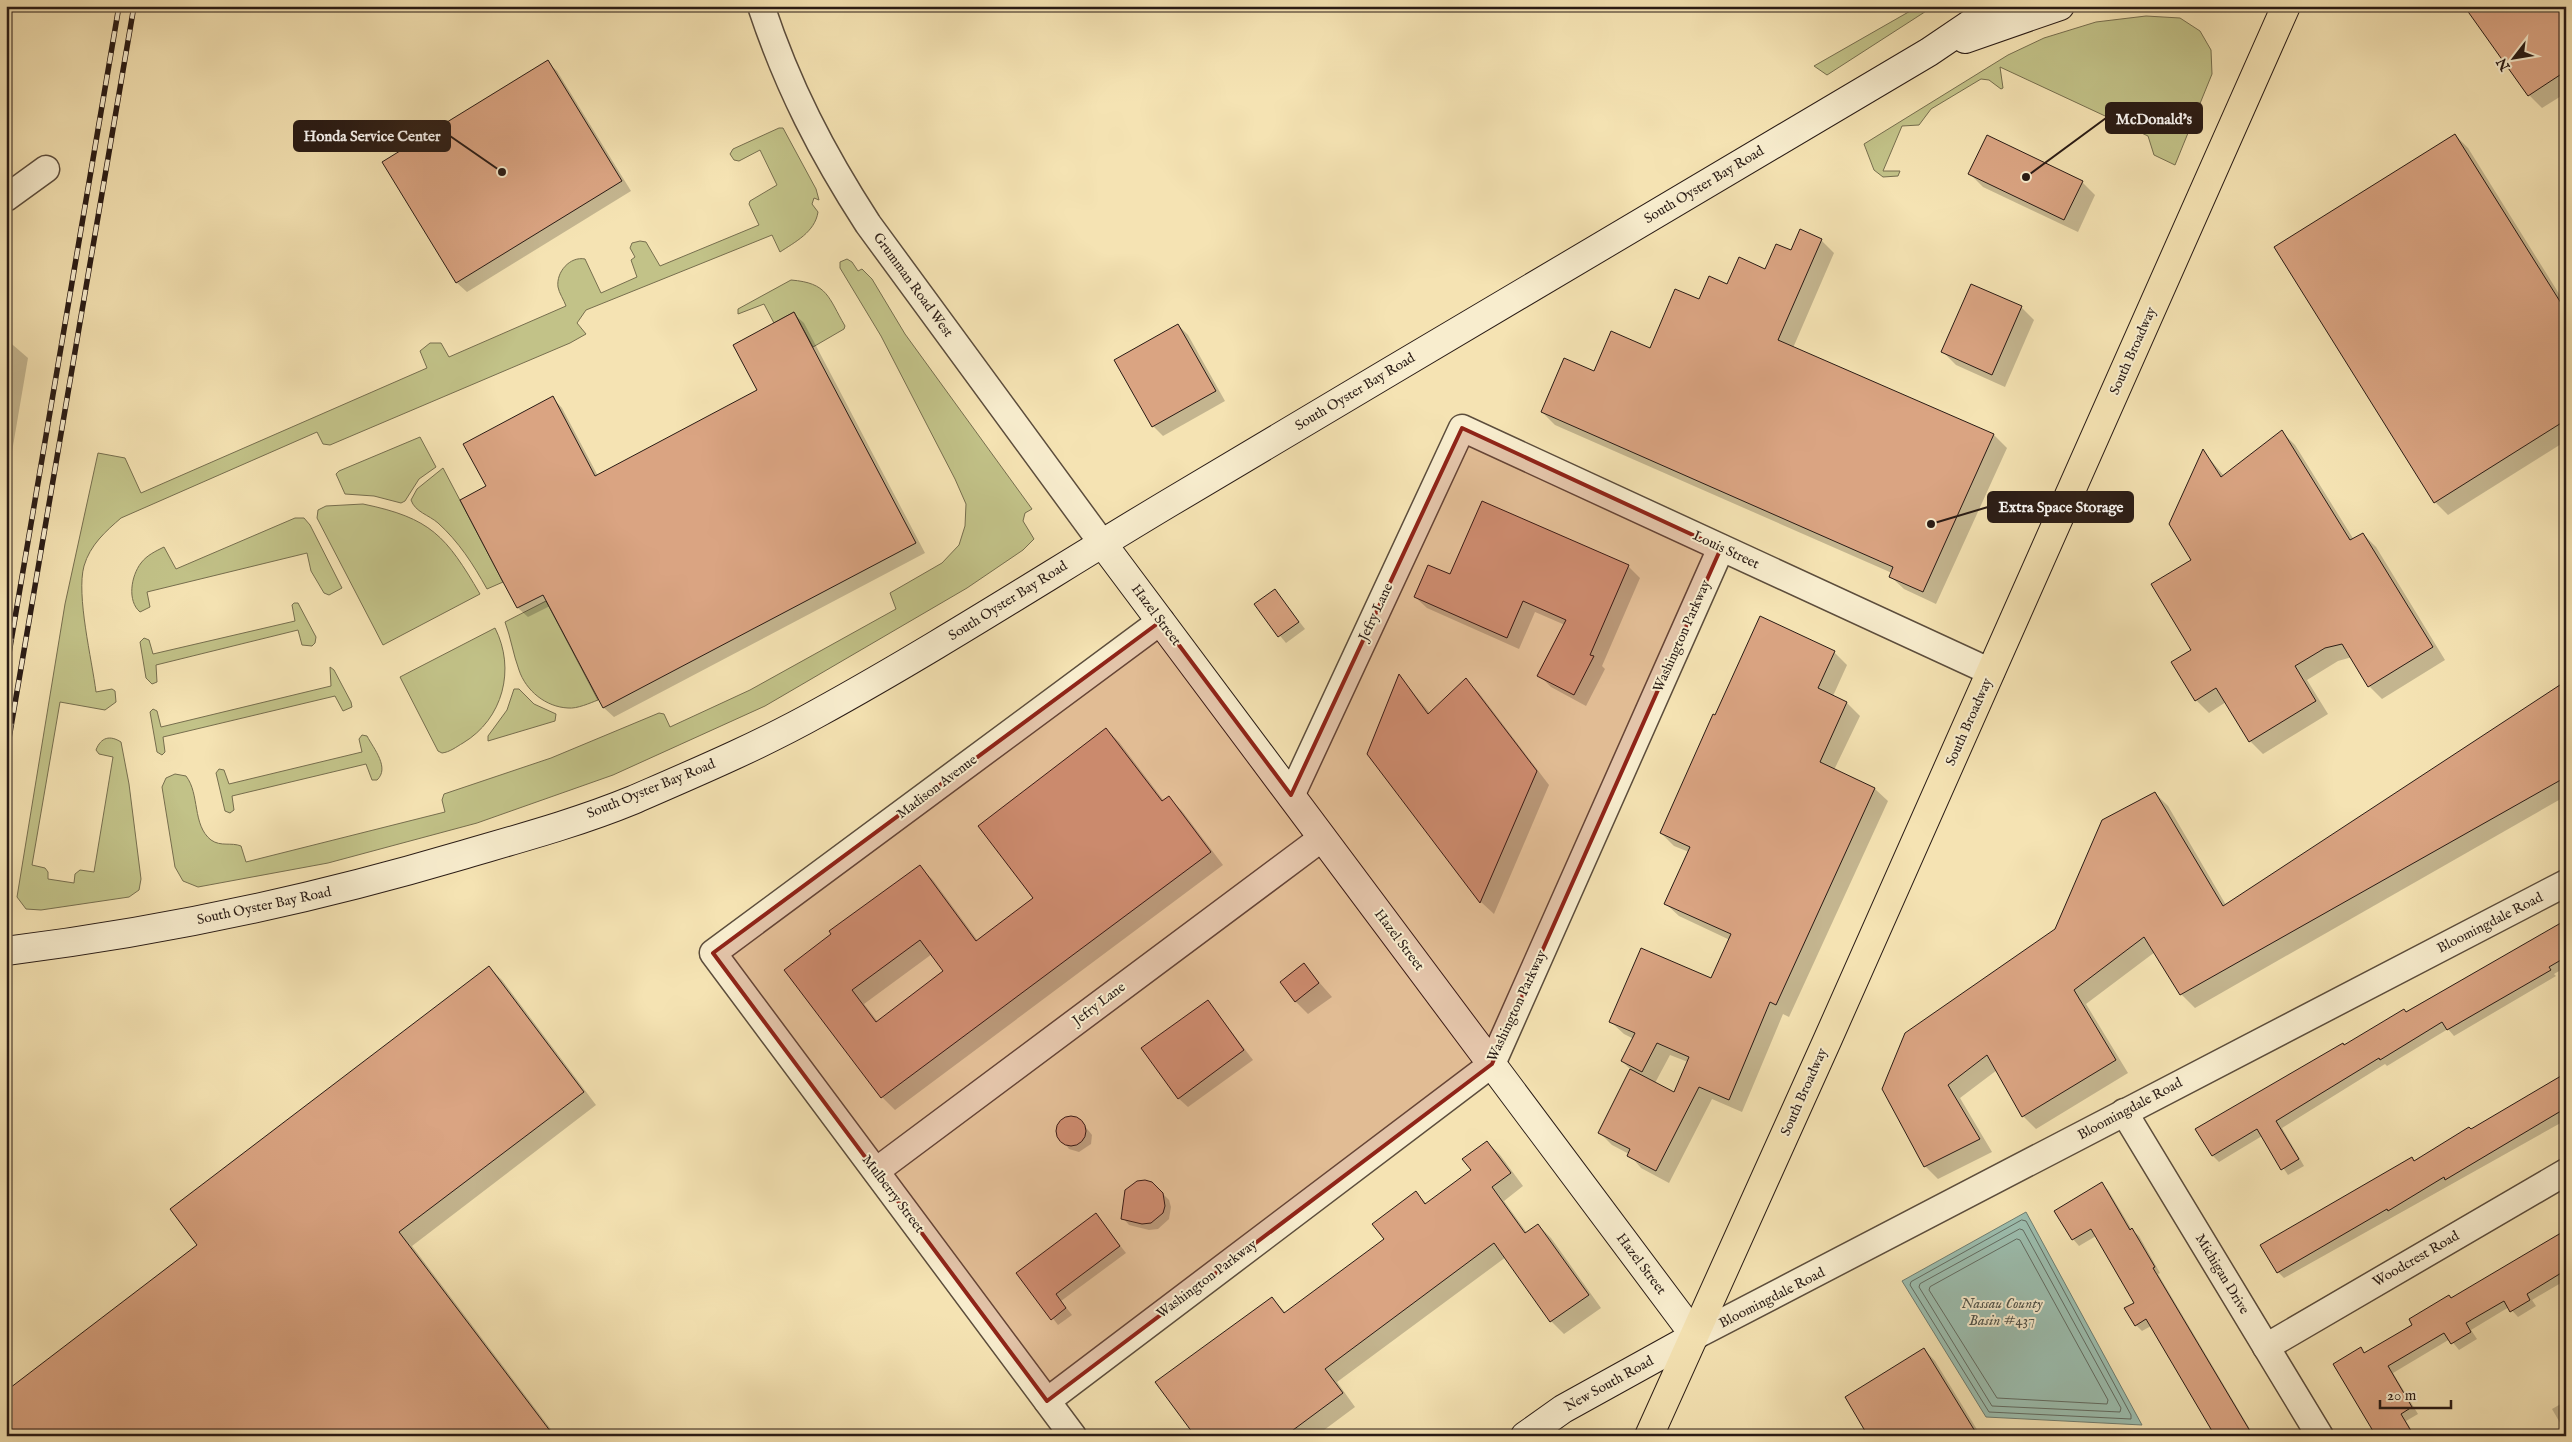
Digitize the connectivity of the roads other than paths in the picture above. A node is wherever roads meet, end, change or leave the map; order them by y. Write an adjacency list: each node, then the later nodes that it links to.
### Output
1 (761, 6): 9 (street, Grumman Road West)
2 (1997, 6): 5 (main road, South Oyster Bay Road)
3 (2060, 6): 5 (main road, South Oyster Bay Road)
4 (2286, 6): 12 (main road, South Broadway)
5 (1928, 52): 9 (main road, South Oyster Bay Road)
6 (46, 169): 7 (street)
7 (6, 198)
8 (1462, 428): 10 (street, Louis Street); 13 (street, Jefry Lane)
9 (1102, 543): 11 (main road, Hazel Street); 16 (main road, South Oyster Bay Road)
10 (1721, 548): 12 (street, Louis Street); 18 (street, Washington Parkway)
11 (1161, 621): 13 (main road, Hazel Street); 17 (street, Madison Avenue)
12 (1991, 672): 22 (main road, South Broadway)
13 (1291, 796): 14 (main road, Hazel Street)
14 (1322, 838): 18 (main road, Hazel Street); 20 (street, Jefry Lane)
15 (2566, 883): 19 (street, Bloomingdale Road)
16 (6, 951)
17 (712, 953): 20 (street, Mulberry Street)
18 (1492, 1064): 22 (main road, Hazel Street); 24 (street, Washington Parkway)
19 (2124, 1112): 22 (street, Bloomingdale Road); 23 (street, Michigan Drive)
20 (876, 1171): 24 (street, Mulberry Street)
21 (2566, 1172): 23 (street, Woodcrest Road)
22 (1695, 1336): 26 (main road, New South Road); 27 (main road, South Broadway)
23 (2266, 1347): 28 (street, Michigan Drive)
24 (1047, 1401): 25 (street, Mulberry Street)
25 (1073, 1436)
26 (1526, 1436)
27 (1650, 1436)
28 (2320, 1436)

